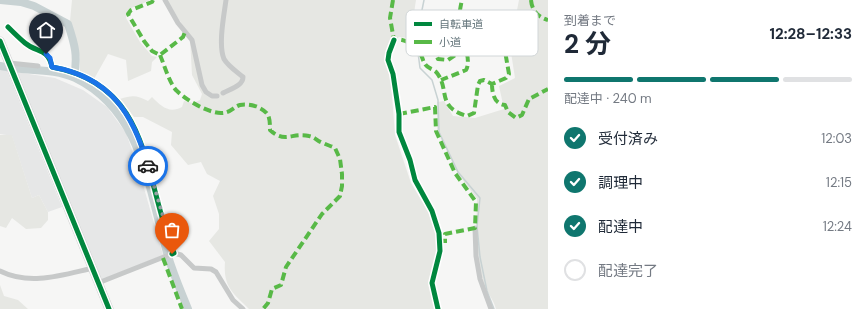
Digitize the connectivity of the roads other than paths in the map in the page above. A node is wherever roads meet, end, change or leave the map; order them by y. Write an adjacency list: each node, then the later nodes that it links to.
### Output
1 (165, 0): 9 (street)
2 (226, 0): 8 (street)
3 (8, 27): 11 (street)
4 (394, 40): 17 (street)
5 (0, 41): 6 (street)
6 (9, 63): 7 (street); 12 (street)
7 (38, 66)
8 (222, 93)
9 (217, 96)
10 (475, 228): 18 (street)
11 (173, 254): 14 (street); 16 (street)
12 (93, 268): 13 (street); 14 (street)
13 (0, 271)
14 (98, 283): 15 (street)
15 (109, 309)
16 (243, 309)
17 (438, 309)
18 (491, 309)

